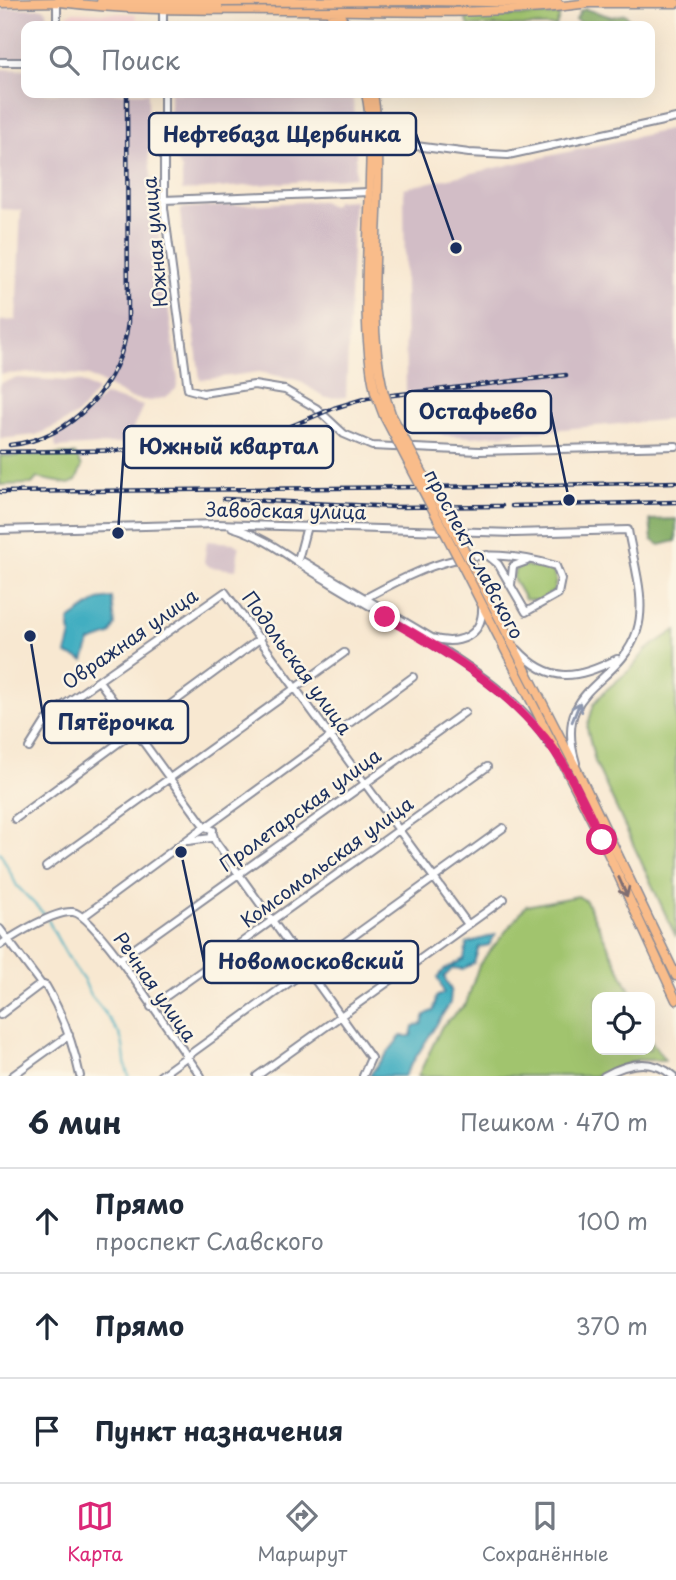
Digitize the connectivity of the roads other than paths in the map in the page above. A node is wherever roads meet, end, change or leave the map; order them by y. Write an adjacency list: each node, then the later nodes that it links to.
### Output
1 (329, 0): 11 (main road)
2 (353, 0): 12 (street)
3 (315, 1): 4 (main road, bridge); 5 (main road, bridge); 10 (street); 11 (main road)
4 (424, 1): 8 (main road)
5 (59, 2): 7 (main road); 9 (main road); 13 (street)
6 (676, 2): 8 (main road)
7 (0, 3)
8 (589, 3): 12 (main road)
9 (163, 9): 10 (main road); 14 (street)
10 (295, 10): 11 (main road)
11 (333, 10): 12 (main road); 15 (main road); 16 (main road)
12 (362, 10): 17 (main road)
13 (57, 21)
14 (163, 21)
15 (336, 21)
16 (343, 21)
17 (348, 21)
18 (0, 62): 19 (street)
19 (21, 62)
20 (164, 98): 26 (street, Южная улица)
21 (367, 98): 25 (main road, проспект Славского)
22 (374, 98): 24 (main road, проспект Славского)
23 (676, 118): 24 (street)
24 (378, 141): 27 (main road, проспект Славского)
25 (370, 192): 26 (street); 27 (main road, проспект Славского)
26 (164, 200): 28 (street, Южная улица)
27 (379, 391): 35 (main road, проспект Славского, bridge)
28 (676, 446)
29 (217, 524): 30 (street, Заводская улица); 31 (street, Заводская улица); 33 (street)
30 (307, 526): 33 (street); 45 (street, Заводская улица)
31 (0, 530)
32 (487, 555): 34 (street); 36 (street); 37 (street)
33 (299, 560): 39 (street)
34 (529, 560): 36 (street); 36 (street)
35 (468, 567): 40 (main road, проспект Славского); 43 (main road, проспект Славского)
36 (511, 586)
37 (383, 588): 39 (street); 41 (street)
38 (225, 592): 42 (street, Подольская улица); 47 (street, Овражная улица)
39 (362, 599): 41 (street); 55 (street)
40 (481, 599): 41 (street); 55 (main road, проспект Славского)
41 (382, 608)
42 (261, 638): 48 (street, Подольская улица); 50 (street)
43 (511, 642): 45 (street); 55 (main road, проспект Славского)
44 (344, 653): 48 (street)
45 (622, 656): 55 (street, one-way to 45)
46 (413, 677): 51 (street)
47 (99, 681): 50 (street); 52 (street, Овражная улица)
48 (297, 689): 51 (street, Подольская улица); 54 (street)
49 (465, 712): 56 (street, Пролетарская улица)
50 (135, 729): 54 (street); 57 (street)
51 (331, 736): 56 (street, Подольская улица); 60 (street)
52 (29, 748)
53 (487, 767): 59 (street, Комсомольская улица)
54 (170, 779): 60 (street); 61 (street)
55 (577, 780): 73 (main road, проспект Славского); 75 (main road, проспект Славского, one-way to 75)
56 (364, 783): 59 (street, Подольская улица); 62 (street, Пролетарская улица)
57 (15, 819)
58 (503, 828): 63 (street)
59 (400, 830): 63 (street, Подольская улица); 66 (street, Комсомольская улица)
60 (209, 832): 62 (street); 65 (street)
61 (46, 867)
62 (239, 873): 66 (street); 71 (street, Пролетарская улица)
63 (434, 876): 67 (street, Подольская улица); 72 (street)
64 (504, 899): 67 (street)
65 (83, 916): 69 (street); 71 (street, Речная улица)
66 (273, 921): 72 (street); 76 (street, Комсомольская улица)
67 (467, 923): 78 (street)
68 (0, 929): 69 (street)
69 (8, 940): 70 (street); 74 (street)
70 (0, 945)
71 (120, 960): 76 (street, Речная улица)
72 (308, 968): 78 (street); 80 (street)
73 (676, 976)
74 (41, 984): 77 (street); 79 (street)
75 (676, 1000)
76 (151, 1007): 80 (street, Речная улица)
77 (0, 1015)
78 (340, 1015): 81 (street); 86 (street)
79 (69, 1035): 82 (street); 83 (street)
80 (187, 1058): 84 (street); 85 (street, Речная улица)
81 (363, 1075)
82 (12, 1076)
83 (80, 1076)
84 (160, 1076)
85 (201, 1076)
86 (257, 1076)
87 (604, 1076): 88 (street)
88 (673, 1076)

